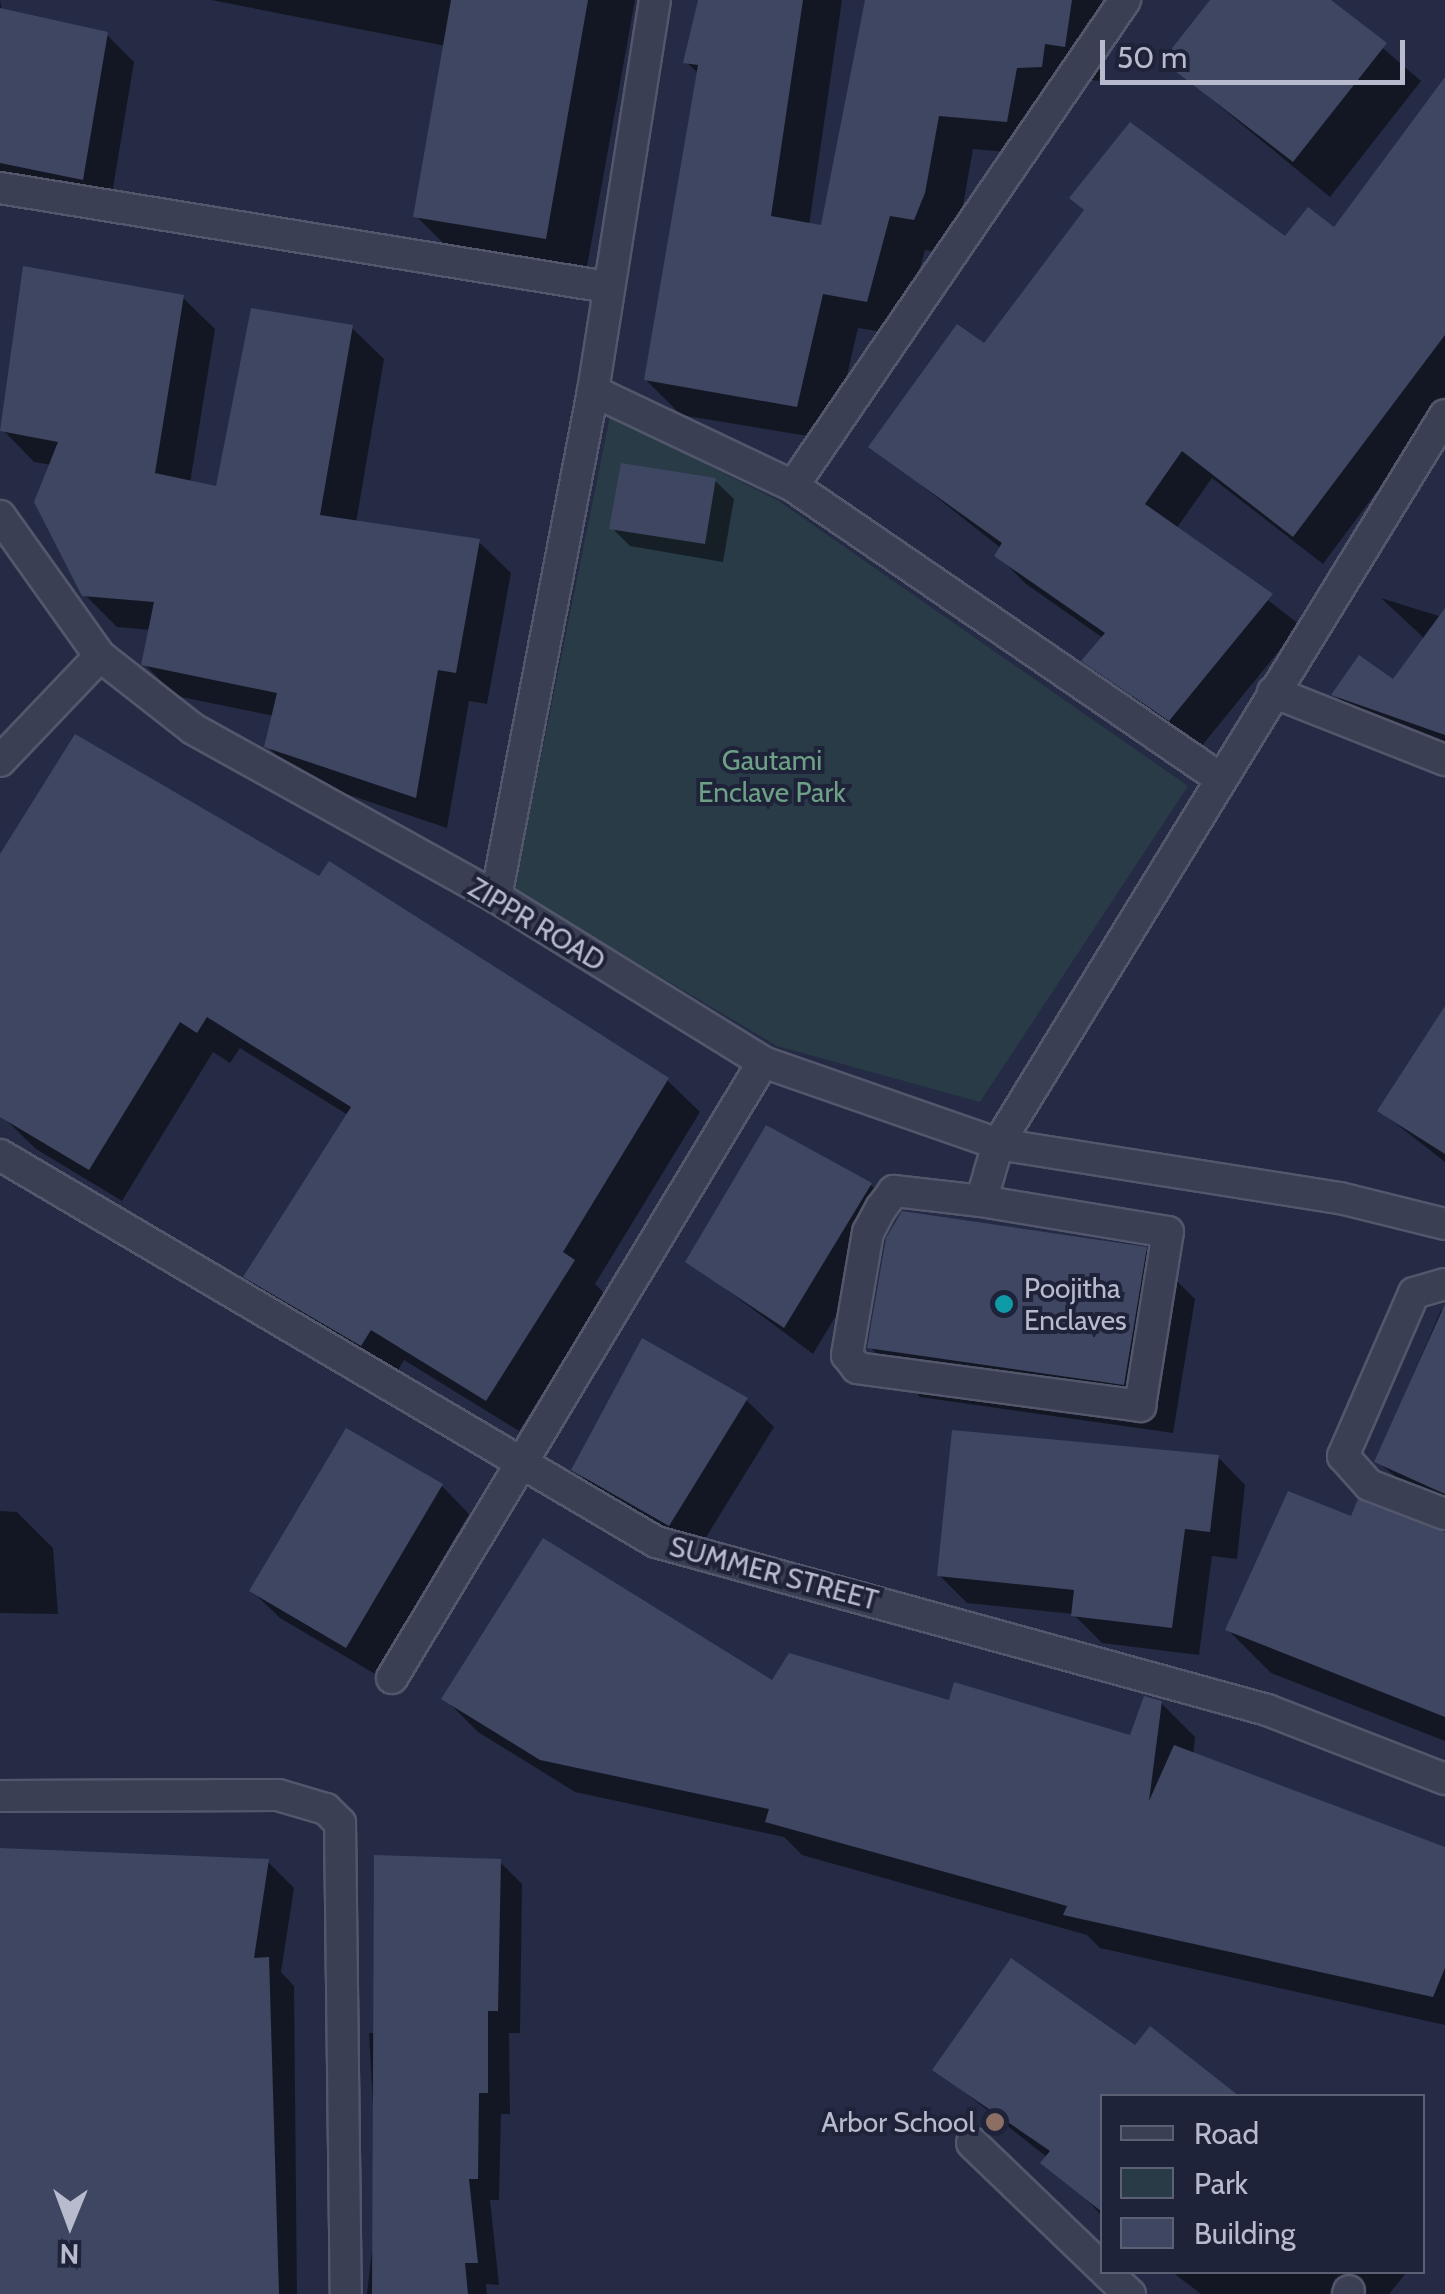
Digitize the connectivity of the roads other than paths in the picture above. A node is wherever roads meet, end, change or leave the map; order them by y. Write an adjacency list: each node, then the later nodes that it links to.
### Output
1 (655, 0): 4 (street)
2 (1125, 0): 7 (street)
3 (0, 188): 4 (street)
4 (607, 287): 5 (street)
5 (593, 391): 7 (street); 14 (street)
6 (1445, 415): 10 (street)
7 (793, 486): 13 (street)
8 (0, 516): 9 (street, ZIPPR ROAD)
9 (100, 656): 12 (street); 14 (street, ZIPPR ROAD)
10 (1273, 692): 11 (street); 13 (street)
11 (1445, 760)
12 (0, 761)
13 (1222, 779): 16 (street)
14 (496, 897): 15 (street, ZIPPR ROAD)
15 (763, 1062): 16 (street, ZIPPR ROAD); 21 (street)
16 (998, 1144): 18 (street); 19 (street, ZIPPR ROAD)
17 (0, 1155): 21 (street, SUMMER STREET)
18 (981, 1201): 18 (street)
19 (1445, 1224)
20 (1445, 1284): 22 (street)
21 (520, 1462): 23 (street); 24 (street, SUMMER STREET)
22 (1445, 1514)
23 (392, 1678)
24 (1445, 1780)
25 (0, 1796): 29 (street)
26 (972, 2143): 27 (street)
27 (1100, 2266)
28 (1108, 2274): 30 (street)
29 (346, 2294)
30 (1130, 2294)

